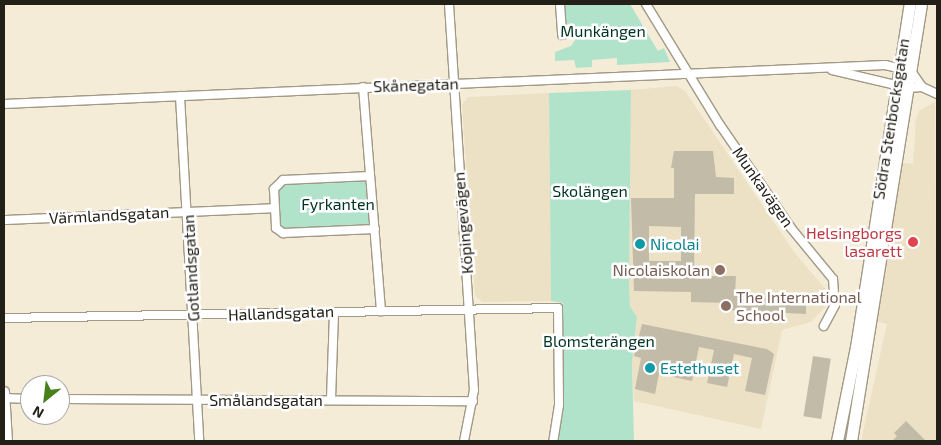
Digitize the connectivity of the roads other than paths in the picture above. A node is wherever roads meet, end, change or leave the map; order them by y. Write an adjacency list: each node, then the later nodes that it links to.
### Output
1 (449, 4): 10 (street, Köpingevägen)
2 (560, 4): 6 (street)
3 (646, 4): 9 (street, Munkavägen)
4 (910, 4): 8 (main road, Södra Stenbocksgatan)
5 (921, 4): 8 (main road, Södra Stenbocksgatan)
6 (562, 35)
7 (828, 69): 8 (street, Skånegatan); 9 (street, Skånegatan); 12 (street, Skånegatan)
8 (905, 69): 12 (main road, Södra Stenbocksgatan); 13 (street)
9 (688, 74): 10 (street, Skånegatan); 27 (street, Munkavägen)
10 (452, 84): 11 (street, Skånegatan); 22 (street, Köpingevägen)
11 (363, 87): 15 (street, Skånegatan); 17 (street)
12 (902, 87): 13 (street, Skånegatan); 39 (main road, Södra Stenbocksgatan); 40 (main road, Södra Stenbocksgatan)
13 (922, 87): 14 (street)
14 (937, 94)
15 (180, 96): 16 (street, Skånegatan); 19 (street, Gotlandsgatan)
16 (4, 104)
17 (370, 176): 18 (street); 21 (street)
18 (275, 208): 19 (street, Värmlandsgatan); 21 (street)
19 (188, 211): 20 (street, Värmlandsgatan); 25 (street, Gotlandsgatan)
20 (4, 220)
21 (375, 229): 23 (street)
22 (470, 310): 23 (street, Hallandsgatan); 34 (street, Köpingevägen); 38 (street, Hallandsgatan)
23 (380, 311): 24 (street, Hallandsgatan)
24 (334, 312): 25 (street, Hallandsgatan); 32 (street)
25 (193, 316): 26 (street, Hallandsgatan); 33 (street, Gotlandsgatan)
26 (4, 318)
27 (824, 326)
28 (4, 392): 29 (street)
29 (4, 398): 30 (street); 35 (street)
30 (20, 399)
31 (70, 399): 33 (street, Smålandsgatan)
32 (331, 399): 33 (street, Smålandsgatan); 34 (street, Smålandsgatan)
33 (197, 400): 36 (street, Gotlandsgatan)
34 (473, 401): 37 (street, Köpingevägen)
35 (7, 441)
36 (199, 441)
37 (464, 441)
38 (552, 441)
39 (837, 441)
40 (851, 441)

